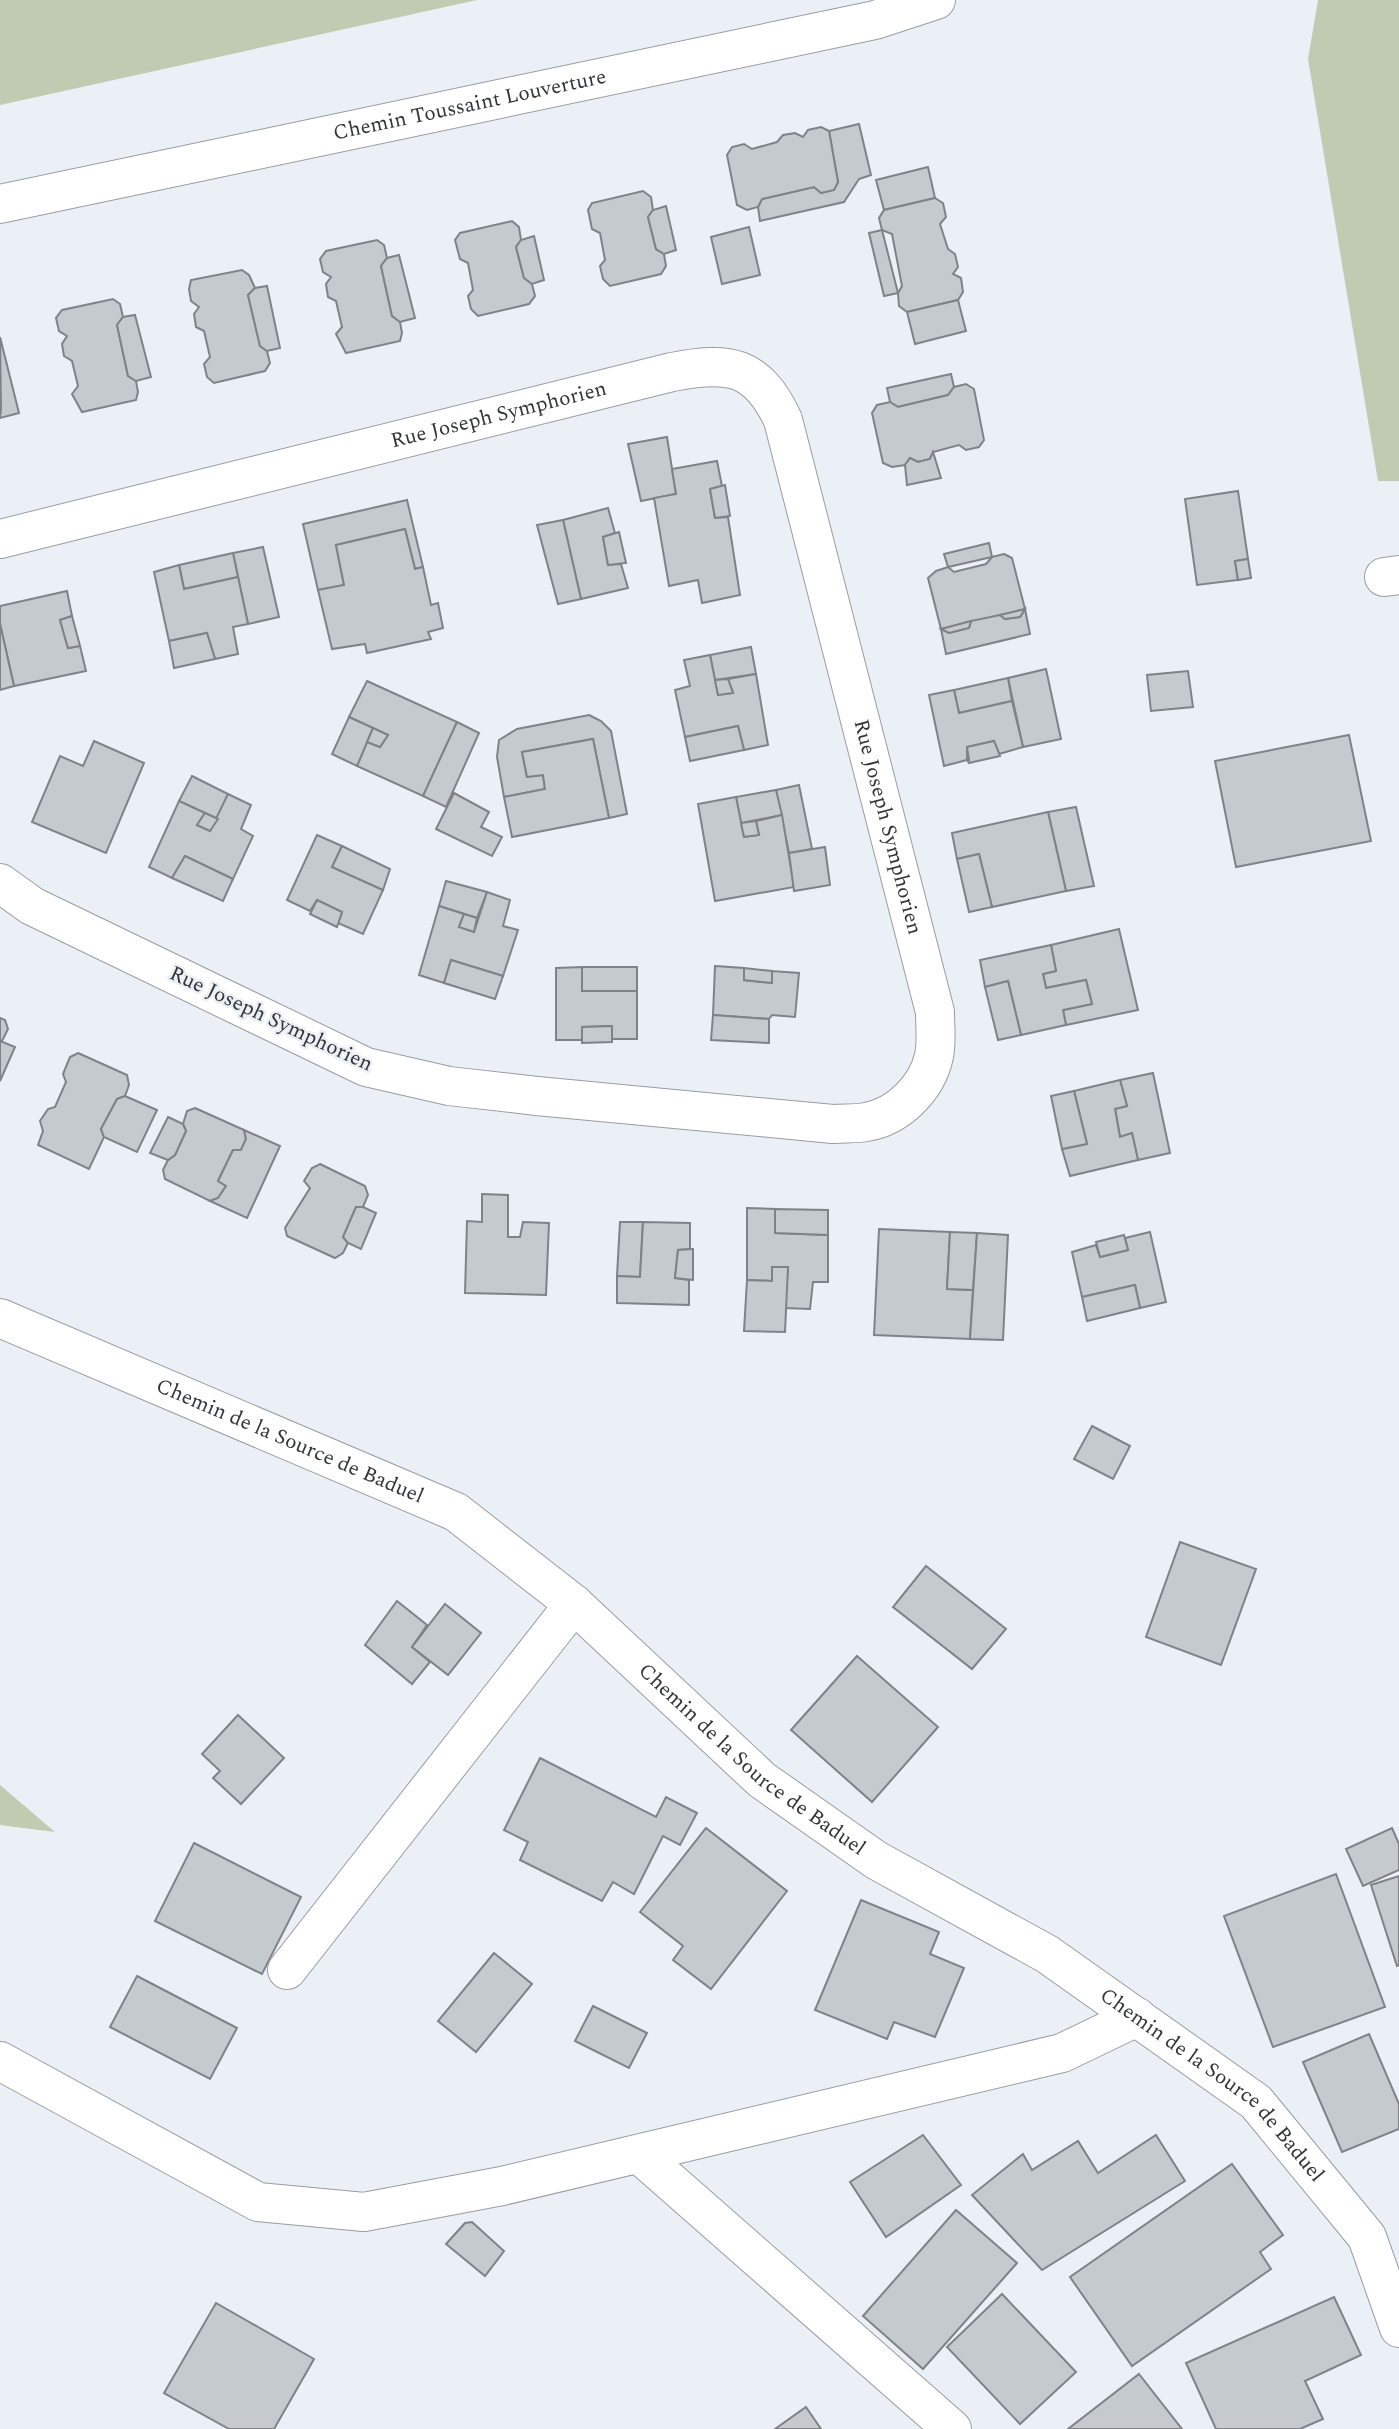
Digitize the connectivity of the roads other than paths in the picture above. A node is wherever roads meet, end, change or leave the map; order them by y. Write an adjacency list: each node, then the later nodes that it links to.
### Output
1 (936, 0): 2 (street, Chemin Toussaint Louverture)
2 (0, 204)
3 (0, 539): 4 (street, Rue Joseph Symphorien)
4 (0, 883)
5 (0, 1318): 6 (street, Chemin de la Source de Baduel)
6 (575, 1604): 7 (street); 8 (street, Chemin de la Source de Baduel)
7 (288, 1970)
8 (1137, 2017): 10 (street); 11 (street, Chemin de la Source de Baduel)
9 (0, 2061): 10 (street)
10 (639, 2154): 12 (street)
11 (1399, 2328)
12 (952, 2429)

